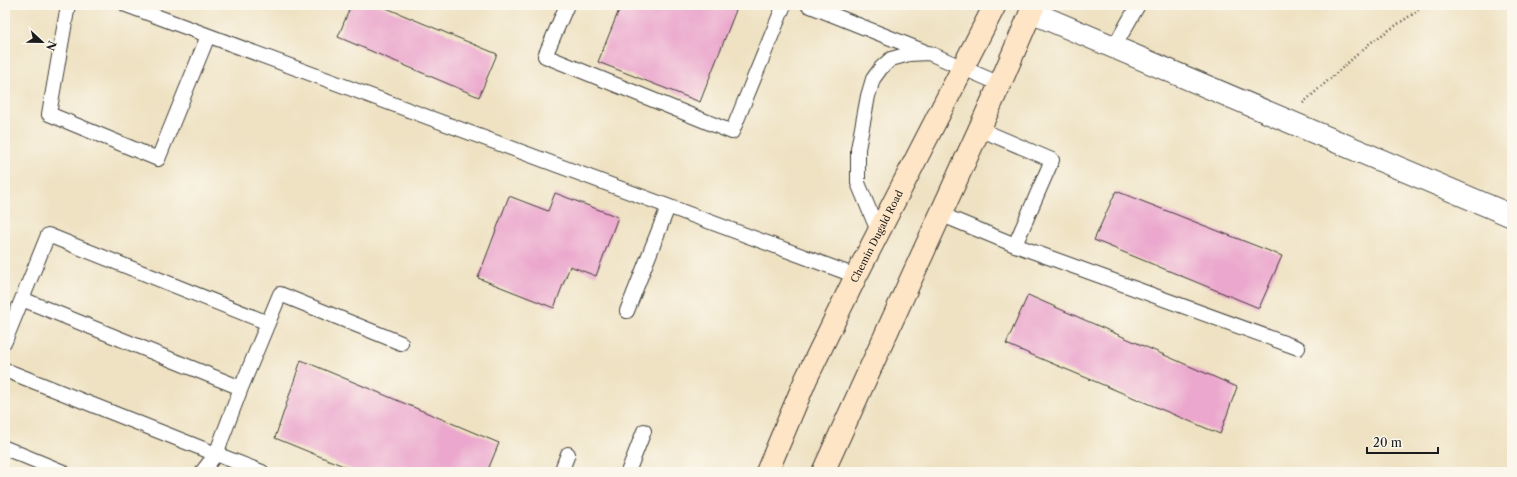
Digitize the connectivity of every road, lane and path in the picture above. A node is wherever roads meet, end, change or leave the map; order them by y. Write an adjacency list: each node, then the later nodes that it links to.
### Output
1 (68, 5): 10 (lane)
2 (126, 5): 10 (lane)
3 (567, 5): 4 (lane)
4 (784, 5)
5 (808, 5): 12 (lane)
6 (995, 5): 13 (main road, Chemin Dugald Road)
7 (1138, 5): 11 (lane)
8 (1426, 5): 15 (path)
9 (1032, 8): 11 (street); 14 (main road)
10 (208, 36): 17 (lane)
11 (1114, 47): 15 (street)
12 (929, 53): 13 (lane); 20 (lane)
13 (964, 67): 14 (lane); 20 (main road, Chemin Dugald Road)
14 (1000, 84): 16 (main road)
15 (1285, 119): 19 (street)
16 (979, 129): 18 (main road); 21 (lane)
17 (668, 207): 22 (lane); 24 (lane)
18 (940, 214): 21 (lane); 41 (main road)
19 (1512, 216)
20 (878, 231): 22 (main road, Chemin Dugald Road)
21 (1015, 245): 28 (lane)
22 (856, 276): 40 (main road, Chemin Dugald Road)
23 (22, 299): 25 (lane); 26 (lane); 30 (lane)
24 (627, 311)
25 (268, 323): 27 (lane); 30 (lane)
26 (5, 341)
27 (401, 343)
28 (1298, 348)
29 (5, 370): 33 (lane)
30 (241, 388): 33 (lane)
31 (644, 431): 39 (lane)
32 (5, 448): 35 (lane)
33 (216, 454): 36 (lane); 37 (lane)
34 (568, 454): 38 (lane)
35 (63, 472)
36 (202, 472)
37 (262, 472)
38 (561, 472)
39 (628, 472)
40 (767, 472)
41 (823, 472)

